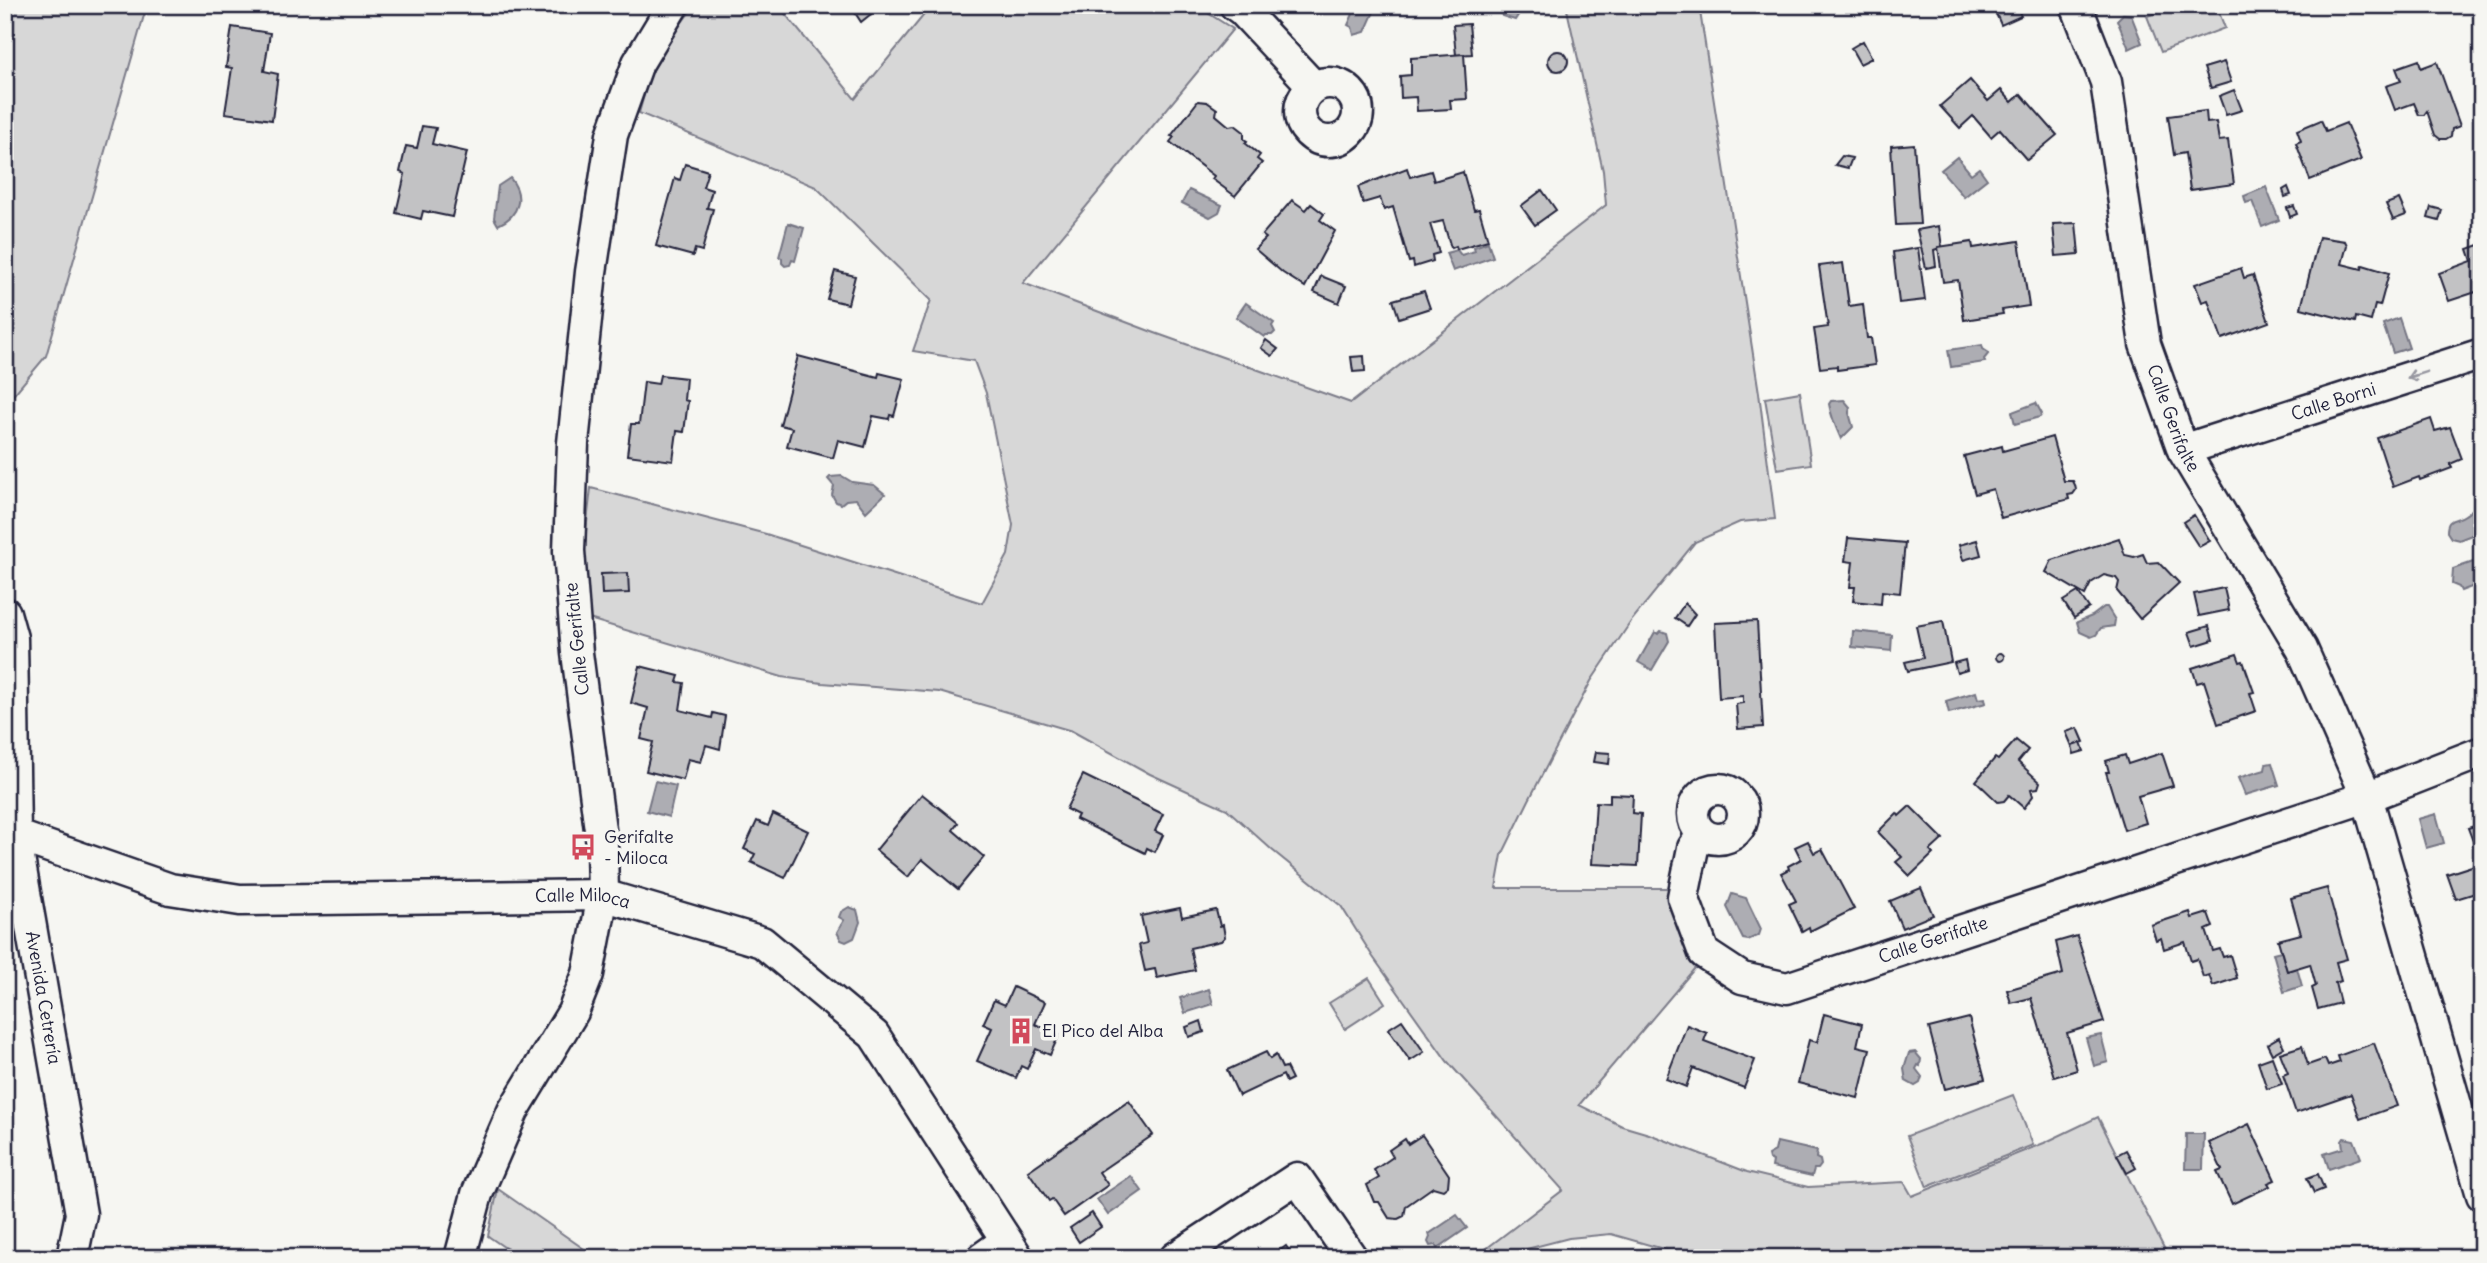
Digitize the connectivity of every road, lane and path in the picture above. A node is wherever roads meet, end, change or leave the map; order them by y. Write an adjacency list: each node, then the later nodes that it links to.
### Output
1 (673, 5): 12 (street, Calle Gerifalte)
2 (1235, 5): 4 (street)
3 (2076, 5): 6 (street, Calle Gerifalte)
4 (1313, 86)
5 (2482, 354): 6 (street, Calle Borni, one-way to 6)
6 (2183, 450): 9 (street, Calle Gerifalte)
7 (5, 613): 10 (street, Avenida Cetrería)
8 (2482, 752): 9 (street, Calle Gerifalte)
9 (2367, 797): 11 (street, Calle Gerifalte); 13 (street, Calle Gerifalte)
10 (15, 835): 12 (street, Calle Miloca); 16 (street, Avenida Cetrería)
11 (1702, 835)
12 (603, 895): 15 (street, Calle Miloca); 17 (street, Calle Gerifalte)
13 (2472, 1124): 14 (street, Calle Gerifalte)
14 (2482, 1195)
15 (1002, 1252)
16 (72, 1258)
17 (460, 1258)
18 (1175, 1258): 19 (street)
19 (1352, 1258)

